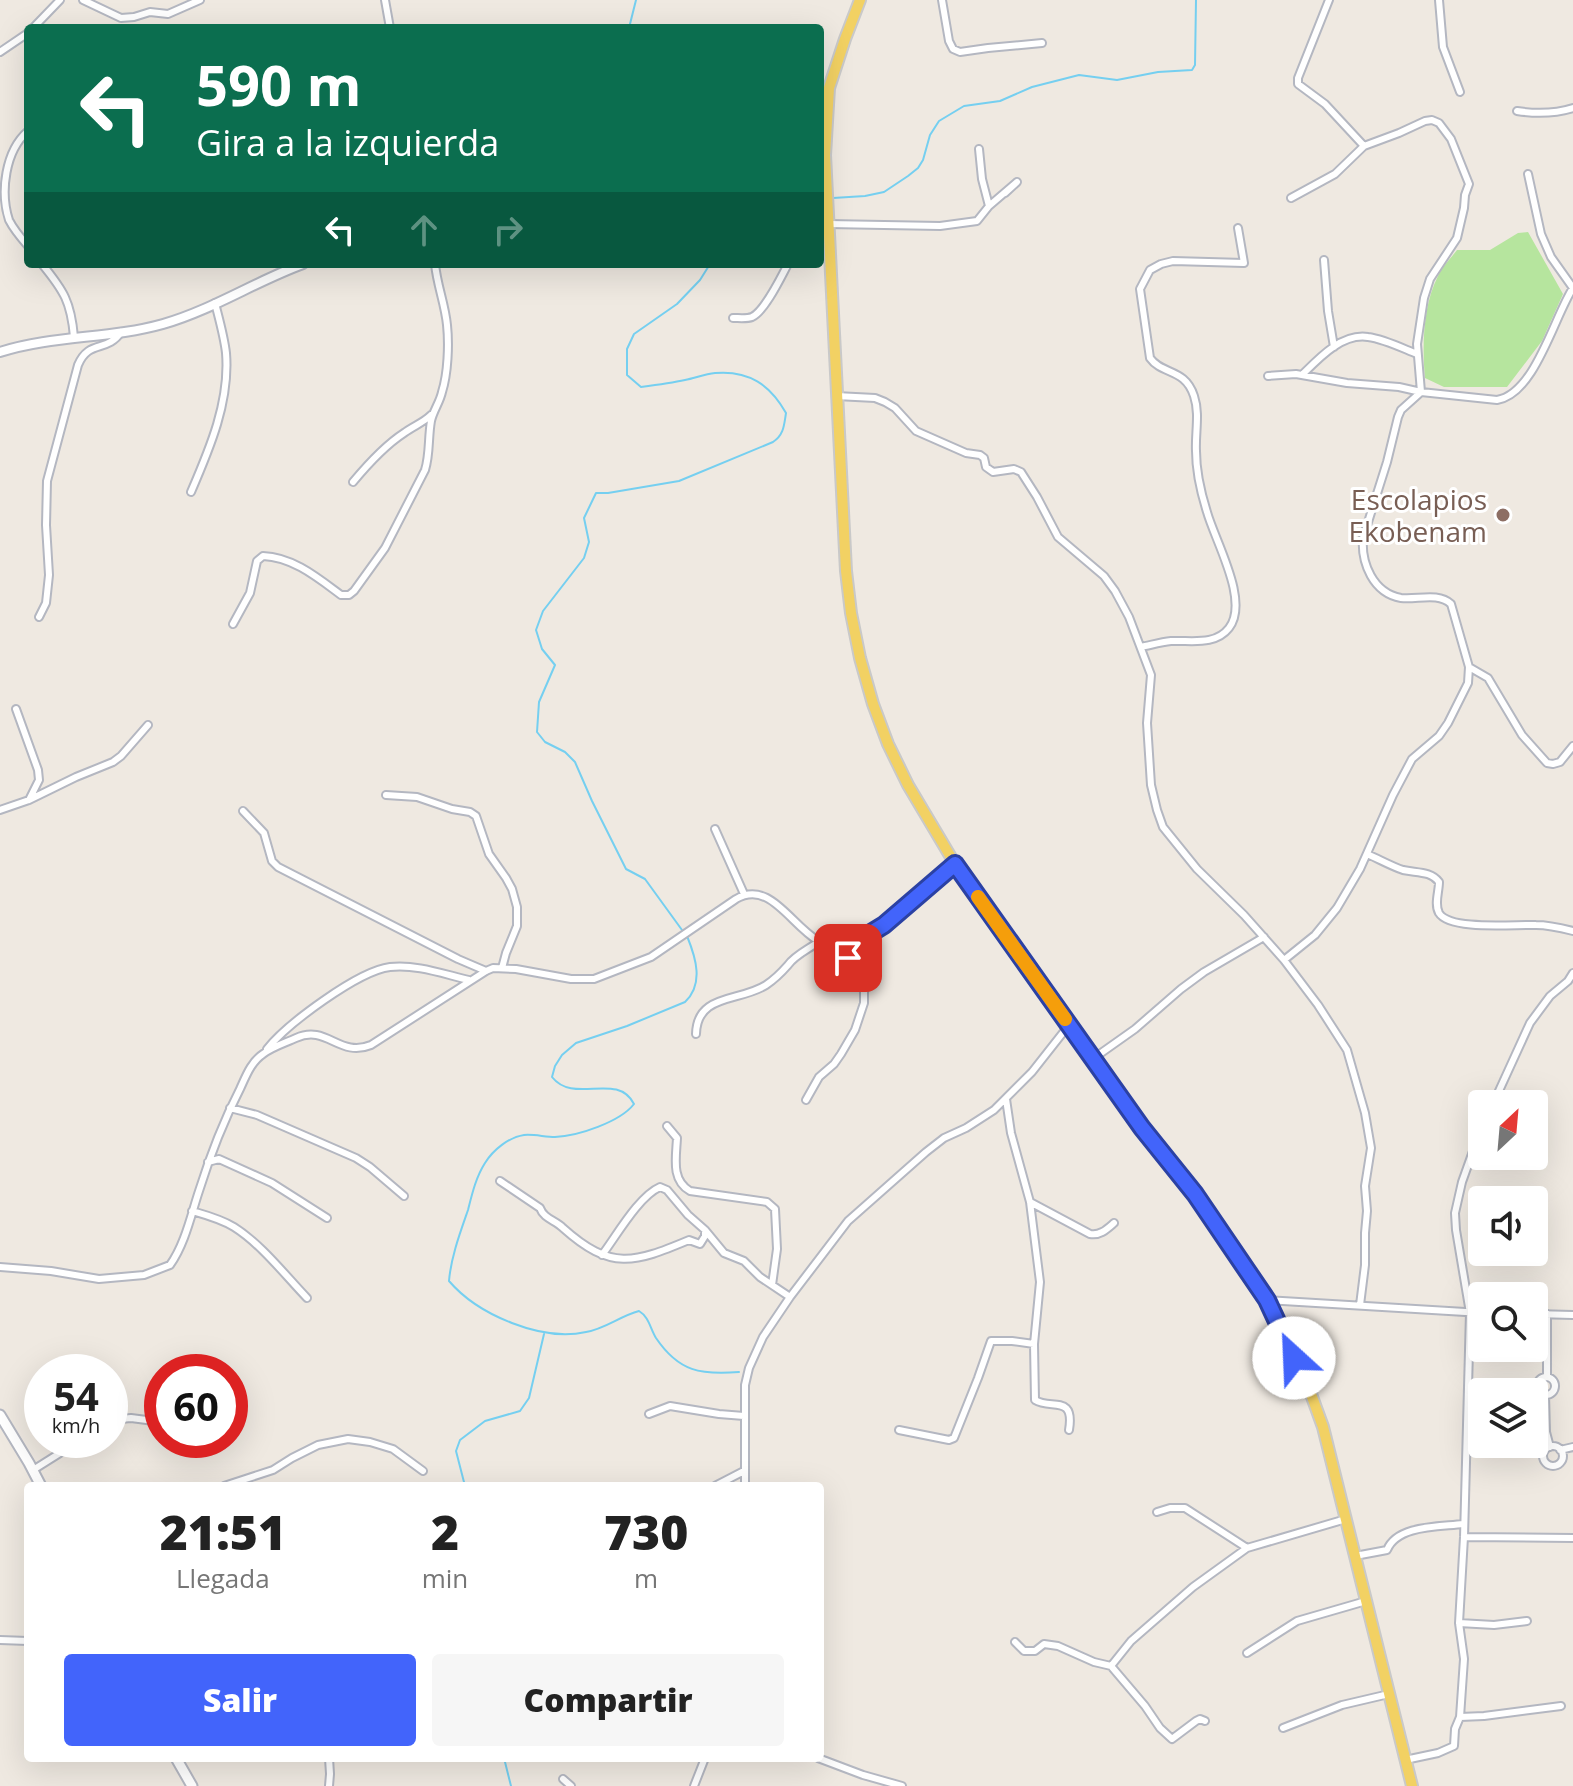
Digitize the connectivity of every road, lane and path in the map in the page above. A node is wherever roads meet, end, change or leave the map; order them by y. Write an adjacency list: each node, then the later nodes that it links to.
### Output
1 (60, 0): 9 (street)
2 (83, 0): 3 (street)
3 (200, 0)
4 (385, 0): 10 (street)
5 (860, 0): 14 (main road)
6 (942, 0): 12 (street)
7 (1329, 0): 19 (street)
8 (1439, 0): 15 (street)
9 (37, 24)
10 (389, 24)
11 (24, 39): 13 (street)
12 (1042, 43)
13 (0, 52)
14 (824, 86): 25 (main road)
15 (1460, 92)
16 (1573, 108): 17 (street)
17 (1517, 111)
18 (24, 134): 27 (street)
19 (1364, 146): 23 (street); 40 (street)
20 (979, 149): 24 (street)
21 (1528, 174): 43 (street)
22 (1005, 193): 24 (street)
23 (1291, 198)
24 (989, 206): 25 (street)
25 (828, 224): 28 (main road)
26 (1238, 228): 50 (street)
27 (24, 241)
28 (825, 250): 44 (main road)
29 (1324, 260): 38 (street)
30 (45, 268): 37 (street)
31 (294, 268): 34 (street)
32 (435, 268): 45 (street)
33 (786, 268): 35 (street)
34 (215, 303): 36 (street); 47 (street)
35 (733, 318)
36 (121, 332): 37 (street); 48 (street)
37 (74, 337): 39 (street)
38 (1334, 347): 40 (street); 41 (street)
39 (0, 352)
40 (1417, 354): 43 (street)
41 (1302, 375): 42 (street); 43 (street)
42 (1268, 376)
43 (1421, 392): 51 (street)
44 (836, 396): 50 (street); 61 (main road)
45 (433, 414): 46 (street); 49 (street)
46 (353, 482)
47 (191, 492)
48 (39, 617)
49 (233, 624)
50 (1141, 647): 64 (street)
51 (1469, 667): 54 (street); 60 (street)
52 (16, 709): 56 (street)
53 (148, 725): 56 (street)
54 (1573, 746)
55 (386, 795): 68 (street)
56 (29, 800): 57 (street)
57 (0, 810)
58 (243, 811): 69 (street)
59 (715, 829): 62 (street)
60 (1367, 854): 63 (street); 67 (street)
61 (955, 864): 66 (street); 72 (main road)
62 (744, 894): 65 (street); 68 (street)
63 (1573, 931)
64 (1264, 937): 67 (street); 75 (street)
65 (818, 942): 66 (street); 73 (street)
66 (848, 947): 78 (street)
67 (1284, 960): 97 (street)
68 (502, 968): 69 (street)
69 (486, 971): 71 (street)
70 (1573, 973): 76 (street)
71 (469, 980): 74 (street); 74 (street)
72 (1069, 1025): 75 (main road); 77 (street)
73 (696, 1034)
74 (265, 1052): 79 (street)
75 (1094, 1058): 95 (main road)
76 (1499, 1090)
77 (1006, 1099): 85 (street); 93 (street)
78 (806, 1100)
79 (230, 1108): 81 (street); 84 (street)
80 (667, 1126): 92 (street)
81 (208, 1162): 86 (street); 87 (street)
82 (1468, 1163): 96 (street)
83 (500, 1181): 90 (street)
84 (404, 1196)
85 (1030, 1202): 88 (street); 101 (street)
86 (192, 1211): 91 (street); 94 (street)
87 (327, 1218)
88 (1114, 1223)
89 (705, 1230): 90 (street); 90 (street); 92 (street)
90 (602, 1255)
91 (0, 1267)
92 (772, 1285): 93 (street)
93 (790, 1297): 109 (street)
94 (307, 1298)
95 (1267, 1300): 97 (street); 125 (main road)
96 (1468, 1301)
97 (1360, 1305): 98 (street)
98 (1468, 1313)
99 (1548, 1314): 100 (street)
100 (1573, 1315)
101 (1034, 1344): 110 (street); 111 (street)
102 (1468, 1362): 126 (street)
103 (1547, 1362): 104 (street)
104 (1547, 1376): 105 (street); 106 (street)
105 (1541, 1378)
106 (1548, 1394)
107 (649, 1414): 109 (street)
108 (0, 1415): 117 (main road)
109 (744, 1416): 119 (street)
110 (899, 1430)
111 (1069, 1430)
112 (1548, 1440): 113 (street)
113 (1550, 1447): 115 (street); 115 (street)
114 (1573, 1447): 115 (street)
115 (1560, 1450)
116 (52, 1458): 117 (street)
117 (33, 1470): 120 (main road)
118 (423, 1471): 121 (street)
119 (744, 1471): 122 (street); 123 (street)
120 (39, 1482)
121 (236, 1482)
122 (723, 1482)
123 (745, 1482)
124 (1157, 1512): 129 (street)
125 (1346, 1519): 129 (street); 130 (main road)
126 (1463, 1524): 127 (street); 130 (street)
127 (1464, 1537): 128 (street); 133 (street)
128 (1573, 1538)
129 (1247, 1548): 138 (street)
130 (1355, 1556): 131 (main road)
131 (1366, 1601): 137 (street); 139 (main road)
132 (1527, 1621): 133 (street)
133 (1459, 1623): 141 (street)
134 (0, 1640): 135 (street)
135 (24, 1641)
136 (1015, 1642): 138 (street)
137 (1247, 1653)
138 (1111, 1666): 142 (street)
139 (1389, 1694): 143 (street); 145 (main road)
140 (1561, 1706): 141 (street)
141 (1460, 1717): 145 (street)
142 (1205, 1721)
143 (1283, 1728)
144 (824, 1760): 149 (street)
145 (1405, 1760): 157 (main road)
146 (178, 1762): 151 (main road)
147 (329, 1762): 152 (street)
148 (703, 1762): 154 (street)
149 (863, 1775): 155 (street); 156 (street)
150 (563, 1779): 153 (street)
151 (192, 1786)
152 (329, 1786)
153 (571, 1786)
154 (694, 1786)
155 (862, 1786)
156 (902, 1786)
157 (1412, 1786)

